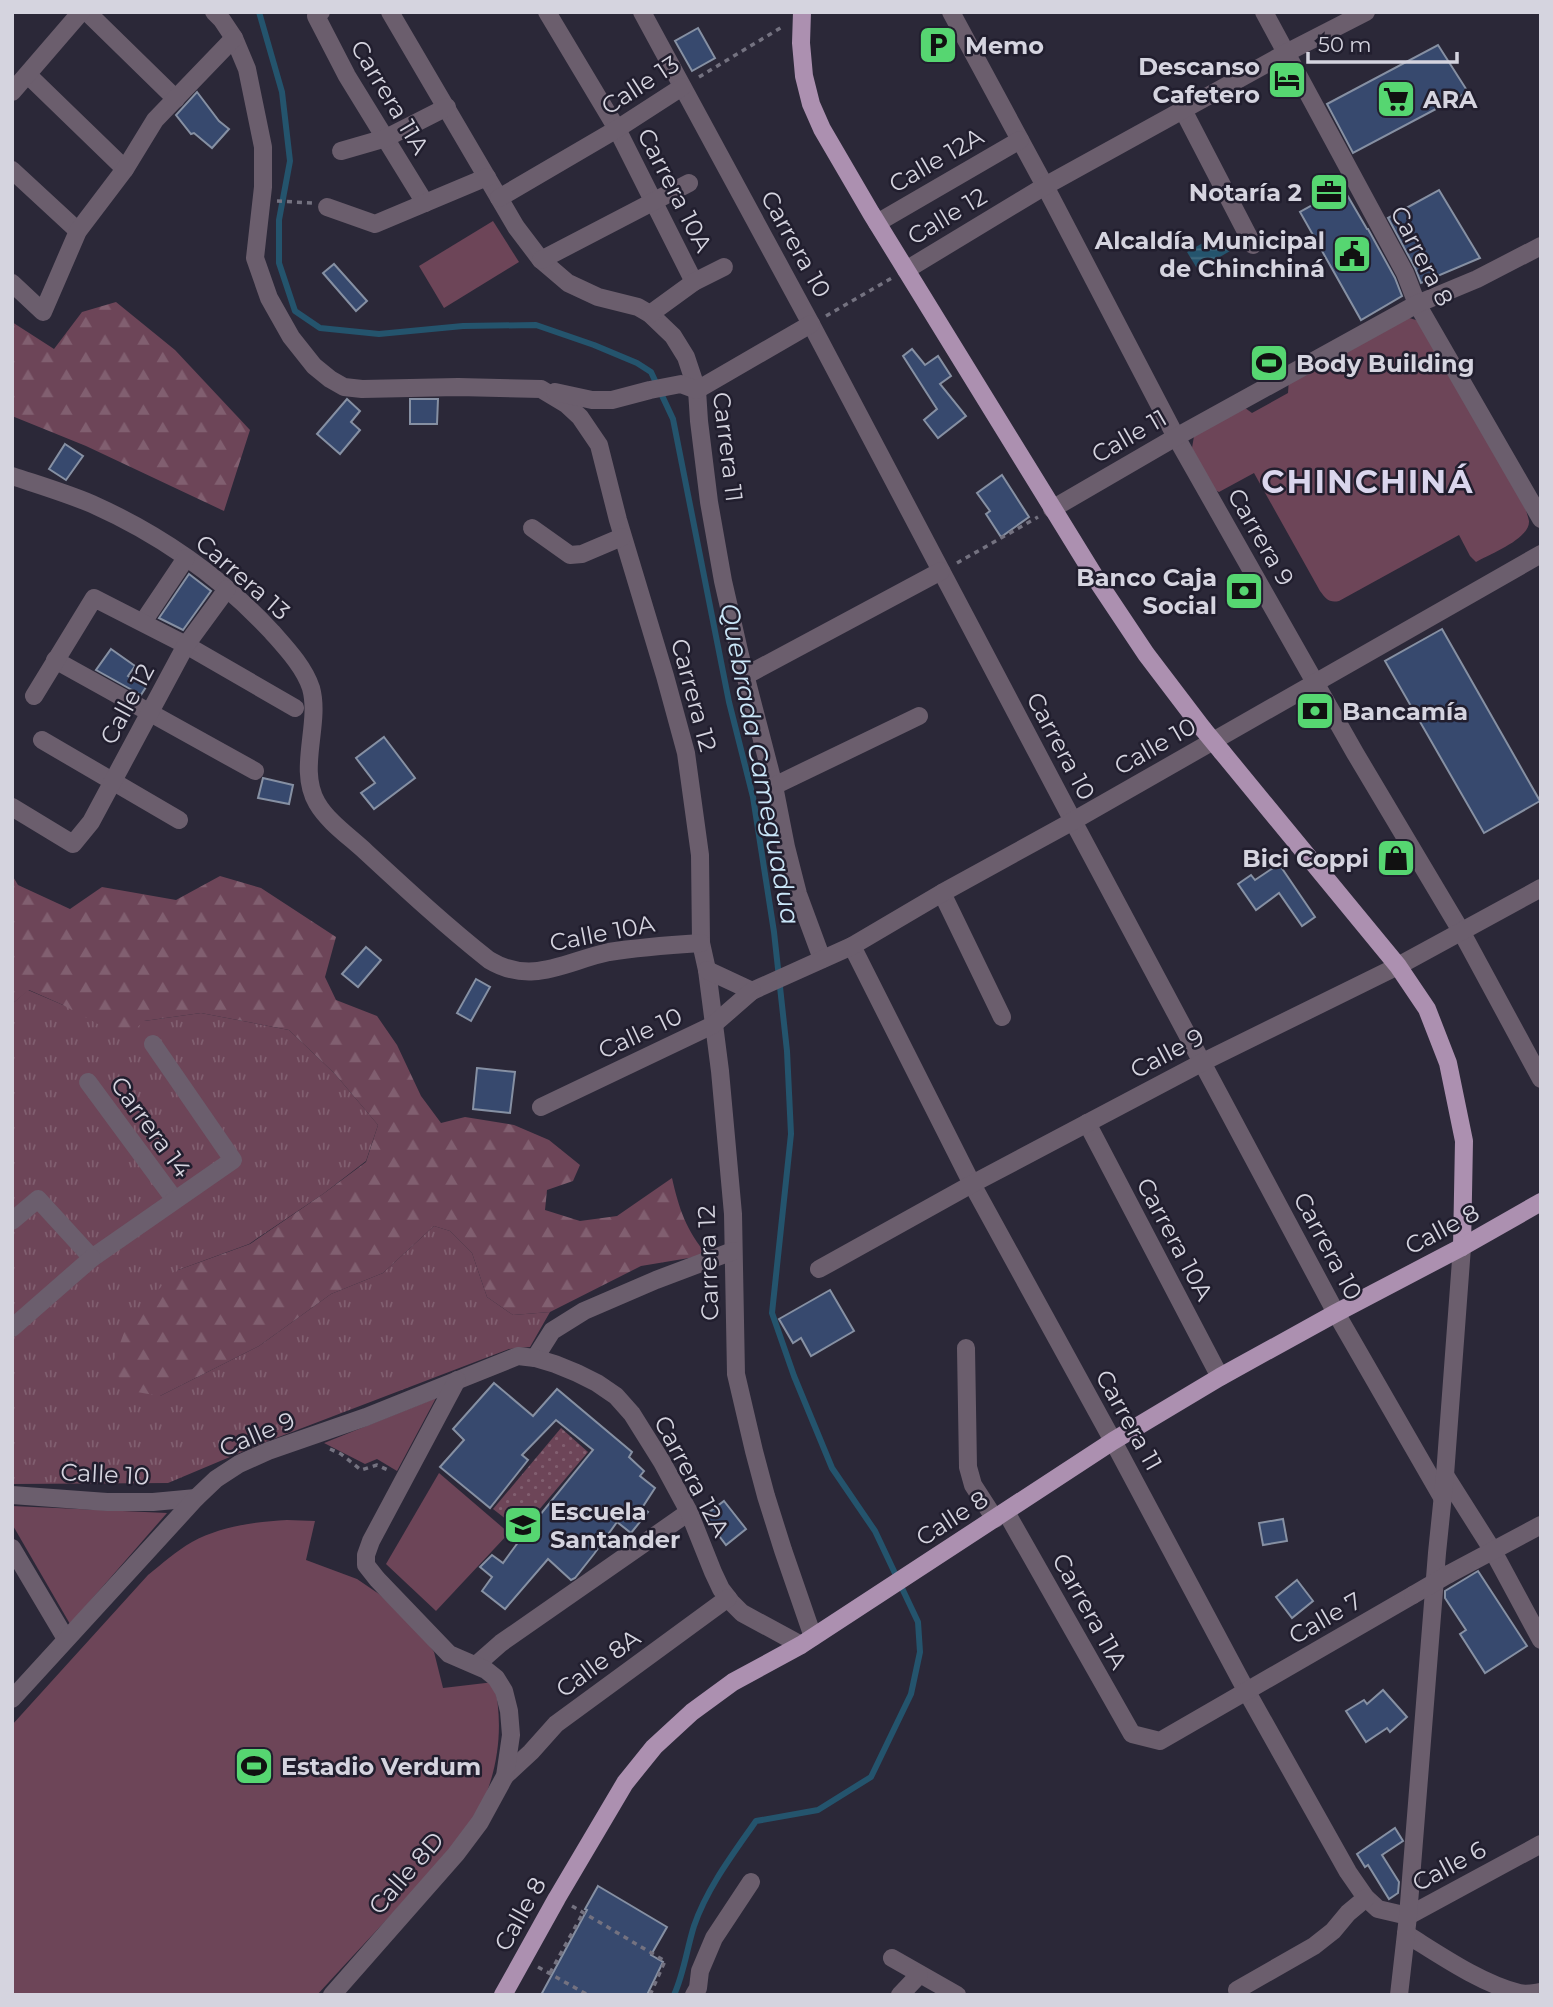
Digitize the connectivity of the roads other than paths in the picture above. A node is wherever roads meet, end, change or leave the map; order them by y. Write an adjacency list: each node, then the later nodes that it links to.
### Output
1 (390, 12): 17 (street, Carrera 11)
2 (547, 12): 19 (street, Carrera 10A)
3 (642, 12): 14 (street, Carrera 10)
4 (951, 12): 21 (street, Carrera 9)
5 (1264, 12): 12 (street, Carrera 8)
6 (1366, 12): 12 (street, Calle 12)
7 (804, 13): 32 (main road)
8 (76, 14): 13 (street); 16 (street)
9 (318, 14): 20 (street, Carrera 11A)
10 (219, 15): 11 (street)
11 (234, 38): 16 (street); 45 (street)
12 (1286, 53): 18 (street, Calle 12); 41 (street, Carrera 8)
13 (28, 75): 15 (street); 23 (street)
14 (682, 87): 19 (street, Calle 13); 43 (street, Carrera 10)
15 (12, 92)
16 (176, 99): 23 (street)
17 (447, 107): 20 (street); 25 (street, Carrera 11)
18 (1183, 110): 27 (street, Calle 12); 34 (street)
19 (617, 130): 28 (street, Calle 13); 29 (street, Carrera 10A)
20 (386, 138): 22 (street); 30 (street, Carrera 11A)
21 (1020, 140): 27 (street, Carrera 9); 32 (street, Calle 12A)
22 (341, 150)
23 (125, 169): 33 (street)
24 (12, 170): 33 (street)
25 (487, 177): 28 (street, Carrera 11); 30 (street)
26 (689, 183): 29 (street)
27 (1045, 186): 38 (street, Calle 12); 46 (street, Carrera 9)
28 (499, 198): 36 (street, Carrera 11)
29 (653, 201): 36 (street); 39 (street, Carrera 10A)
30 (425, 203): 31 (street)
31 (327, 208)
32 (877, 223): 38 (main road)
33 (78, 231): 40 (street)
34 (1252, 245)
35 (1541, 246): 41 (street, Calle 11)
36 (541, 260): 42 (street, Carrera 11)
37 (724, 267): 39 (street)
38 (906, 270): 48 (main road)
39 (694, 282): 42 (street)
40 (12, 283)
41 (1417, 304): 46 (street, Calle 11); 49 (street, Carrera 8)
42 (650, 314): 44 (street, Carrera 11)
43 (811, 324): 44 (street); 54 (street, Carrera 10)
44 (689, 387): 45 (street); 59 (street, Carrera 11)
45 (541, 389): 51 (street, Carrera 12)
46 (1175, 437): 48 (street, Calle 11); 60 (street, Carrera 9)
47 (12, 476): 53 (street, Carrera 13)
48 (1052, 509): 78 (main road, bridge)
49 (1541, 519)
50 (532, 528): 51 (street)
51 (622, 537): 75 (street, Carrera 12)
52 (1541, 554): 60 (street, Calle 10)
53 (186, 558): 55 (street, Carrera 13); 56 (street)
54 (941, 571): 59 (street); 71 (street, Carrera 10)
55 (227, 589): 57 (street, Calle 12); 80 (street, Carrera 13)
56 (143, 622): 57 (street); 58 (street)
57 (186, 645): 62 (street); 63 (street, Calle 12)
58 (55, 660): 61 (street); 63 (street)
59 (745, 676): 68 (street, Carrera 11)
60 (1315, 683): 71 (street, Calle 10); 74 (street, Carrera 9)
61 (34, 696)
62 (295, 708)
63 (150, 713): 66 (street); 67 (street, Calle 12)
64 (919, 716): 68 (street)
65 (42, 740): 67 (street)
66 (256, 771)
67 (113, 782): 69 (street, Calle 12); 70 (street)
68 (774, 786): 77 (street, Carrera 11)
69 (12, 807)
70 (179, 820)
71 (1073, 821): 73 (street, Calle 10); 85 (street, Carrera 10)
72 (1541, 888): 74 (street, Calle 9)
73 (943, 893): 76 (street, Calle 10); 82 (street)
74 (1461, 930): 78 (street, Calle 9); 86 (street, Carrera 9)
75 (701, 943): 79 (street, Carrera 12); 80 (street, Calle 10A)
76 (852, 946): 77 (street, Calle 10); 90 (street, Carrera 11)
77 (822, 959): 81 (street, Calle 10)
78 (1398, 966): 85 (street, Calle 9); 94 (main road)
79 (707, 970): 81 (street); 83 (street, Carrera 12)
80 (511, 971)
81 (760, 988): 83 (street, Calle 10)
82 (1002, 1017)
83 (713, 1025): 88 (street, Calle 10); 95 (street, Carrera 12)
84 (153, 1044): 91 (street, Carrera 14)
85 (1203, 1062): 89 (street, Calle 9); 98 (street, Carrera 10)
86 (1541, 1079)
87 (88, 1082): 91 (street, Carrera 14)
88 (541, 1107)
89 (1087, 1123): 90 (street, Calle 9); 102 (street, Carrera 10A)
90 (972, 1184): 97 (street, Calle 9); 104 (street, Carrera 11)
91 (175, 1200): 96 (street, Carrera 14)
92 (1541, 1202): 94 (main road, Calle 8)
93 (12, 1221): 96 (street)
94 (1462, 1247): 98 (main road, Calle 8); 105 (street)
95 (733, 1251): 101 (street); 117 (street, Carrera 12)
96 (92, 1258): 99 (street, Carrera 14)
97 (820, 1269)
98 (1336, 1313): 102 (main road, Calle 8); 108 (street, Carrera 10)
99 (12, 1328)
100 (966, 1348): 110 (street, Carrera 11A)
101 (527, 1357): 103 (street, Calle 9); 109 (street, Carrera 12A)
102 (1220, 1377): 104 (main road, Calle 8)
103 (457, 1380): 107 (street, Calle 9); 118 (street)
104 (1113, 1441): 110 (main road, Calle 8); 119 (street, Carrera 11)
105 (1446, 1475): 108 (street); 113 (street)
106 (12, 1495): 107 (street, Calle 10)
107 (195, 1498): 115 (street, Calle 9)
108 (1443, 1499): 126 (street)
109 (689, 1512): 114 (street, Carrera 12A); 118 (street)
110 (1000, 1515): 117 (main road, Calle 8); 121 (street, Carrera 11A)
111 (1541, 1525): 113 (street, Calle 7)
112 (12, 1548): 115 (street)
113 (1493, 1552): 116 (street); 119 (street, Calle 7, bridge)
114 (728, 1598): 117 (street, Carrera 12A); 122 (street, Calle 8A)
115 (66, 1639): 120 (street, Calle 9)
116 (1541, 1640)
117 (807, 1641): 135 (main road, Calle 8)
118 (476, 1665): 122 (street)
119 (1247, 1692): 121 (street, Calle 7); 125 (street, Carrera 11)
120 (12, 1699)
121 (1132, 1734)
122 (505, 1776): 128 (street, Calle 8D)
123 (1541, 1844): 126 (street, Calle 6)
124 (751, 1882): 136 (street)
125 (1372, 1903): 126 (street, Calle 6); 130 (street)
126 (1407, 1925): 132 (street); 139 (street)
127 (892, 1958): 129 (street)
128 (354, 1970): 133 (street, Calle 8D); 134 (street)
129 (919, 1975): 137 (street); 138 (street)
130 (1237, 1990)
131 (1541, 1993): 132 (street)
132 (1522, 1994)
133 (332, 1995)
134 (354, 1995)
135 (503, 1995)
136 (694, 1995)
137 (900, 1995)
138 (957, 1995)
139 (1399, 1995)

